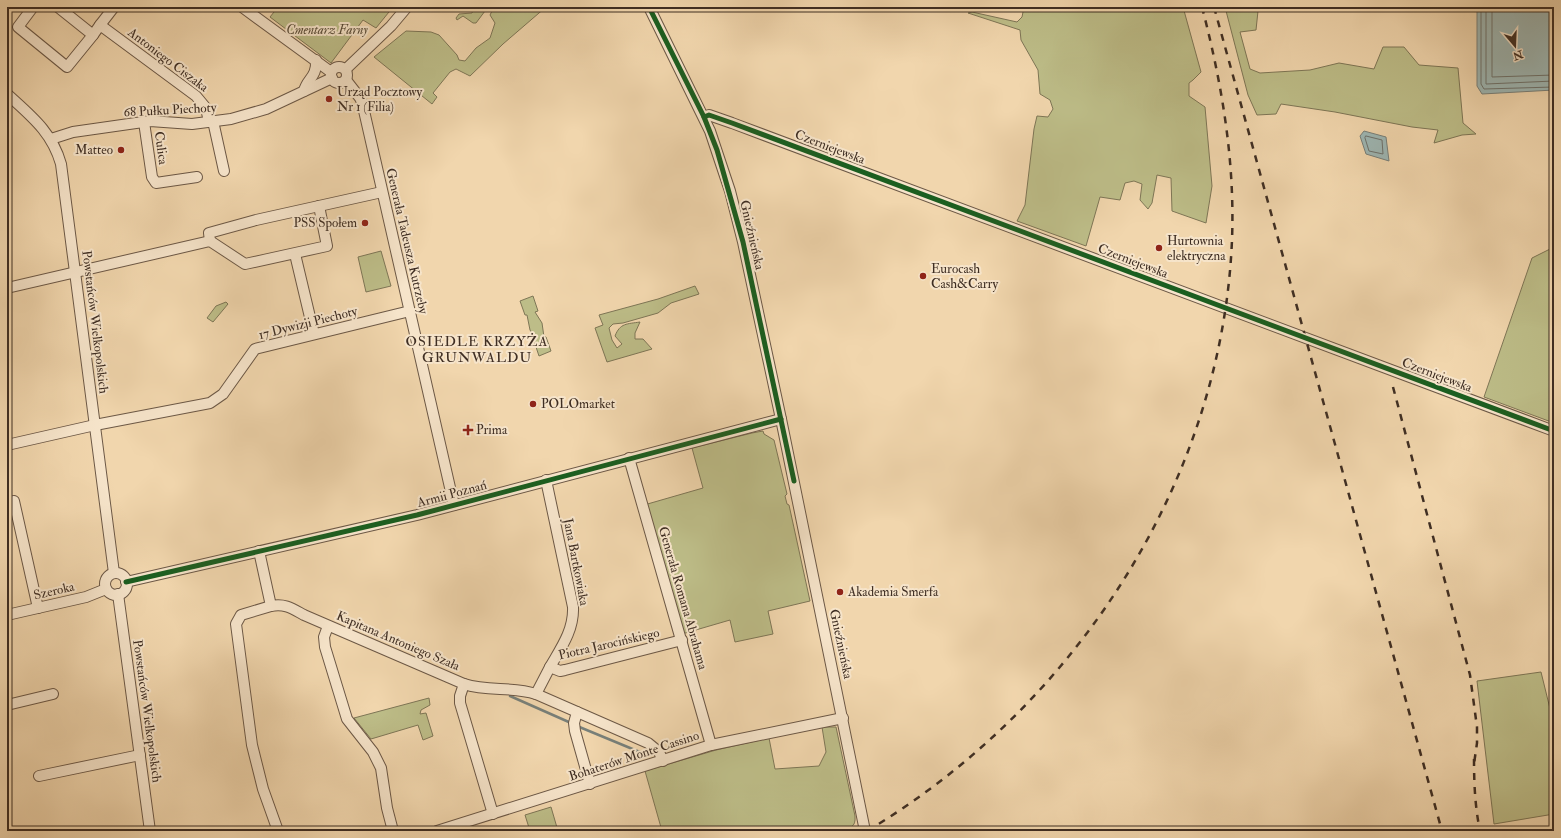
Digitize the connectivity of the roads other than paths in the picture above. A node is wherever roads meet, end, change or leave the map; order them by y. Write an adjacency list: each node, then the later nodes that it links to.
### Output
1 (33, 7): 8 (street)
2 (58, 7): 8 (street)
3 (114, 7): 7 (street)
4 (242, 7): 9 (street)
5 (407, 7): 10 (street)
6 (649, 7): 15 (street, Gnieźnieńska)
7 (100, 25): 8 (street); 17 (street, Antoniego Ciszaka)
8 (93, 34)
9 (316, 60): 11 (street); 13 (street)
10 (346, 69): 11 (street, 68 Pułku Piechoty); 12 (street)
11 (331, 75): 12 (street); 13 (street, 68 Pułku Piechoty)
12 (346, 80): 21 (street, Generała Tadeusza Kutrzeby)
13 (304, 91): 17 (street, 68 Pułku Piechoty)
14 (7, 94): 18 (street, Powstańców Wielkopolskich)
15 (704, 117): 29 (street, Gnieźnieńska); 31 (street, Czerniejewska)
16 (144, 122): 17 (street, 68 Pułku Piechoty); 18 (street, 68 Pułku Piechoty); 20 (street, Culica)
17 (211, 122): 19 (street, Antoniego Ciszaka)
18 (51, 138): 25 (street, Powstańców Wielkopolskich)
19 (224, 171)
20 (197, 177)
21 (382, 192): 22 (street); 27 (street, Generała Tadeusza Kutrzeby)
22 (319, 206): 23 (street); 24 (street)
23 (210, 241): 24 (street); 25 (street)
24 (295, 254): 28 (street)
25 (75, 272): 26 (street); 30 (street, Powstańców Wielkopolskich)
26 (7, 288)
27 (410, 311): 28 (street, 17 Dywizji Piechoty); 36 (street, Generała Tadeusza Kutrzeby)
28 (314, 334): 30 (street, 17 Dywizji Piechoty)
29 (781, 419): 33 (street, Armii Poznań); 53 (street, Gnieźnieńska)
30 (95, 425): 32 (street, 17 Dywizji Piechoty); 38 (street, Powstańców Wielkopolskich)
31 (1554, 431)
32 (7, 445)
33 (629, 458): 34 (street, Armii Poznań); 46 (street, Generała Romana Abrahama)
34 (546, 480): 36 (street, Armii Poznań); 47 (street, Jana Bartkowiaka)
35 (14, 501): 43 (street)
36 (454, 506): 37 (street, Armii Poznań)
37 (259, 551): 39 (street, Armii Poznań); 42 (street)
38 (114, 573): 39 (street); 40 (street)
39 (126, 582): 41 (street)
40 (106, 589): 41 (street); 43 (street, Szeroka)
41 (118, 594): 55 (street, Powstańców Wielkopolskich)
42 (272, 606): 45 (street, Kapitana Antoniego Szała); 61 (street)
43 (38, 608): 44 (street, Szeroka)
44 (7, 615)
45 (328, 626): 48 (street, Kapitana Antoniego Szała); 62 (street)
46 (682, 640): 47 (street, Piotra Jarocińskiego); 54 (street, Generała Romana Abrahama)
47 (550, 668): 50 (street, Piotra Jarocińskiego)
48 (464, 684): 50 (street); 59 (street, Kapitana Antoniego Szała)
49 (53, 694): 51 (street)
50 (536, 694): 52 (street)
51 (7, 705)
52 (577, 712): 56 (street); 58 (street)
53 (843, 718): 54 (street, Bohaterów Monte Cassino); 64 (street, Gnieźnieńska)
54 (711, 745): 56 (street, Bohaterów Monte Cassino)
55 (140, 755): 57 (street); 60 (street, Powstańców Wielkopolskich)
56 (663, 761): 58 (street, Bohaterów Monte Cassino)
57 (39, 776)
58 (590, 784): 59 (street, Bohaterów Monte Cassino)
59 (494, 814): 63 (street, Bohaterów Monte Cassino)
60 (150, 831)
61 (278, 831)
62 (393, 831)
63 (437, 831)
64 (865, 831)

